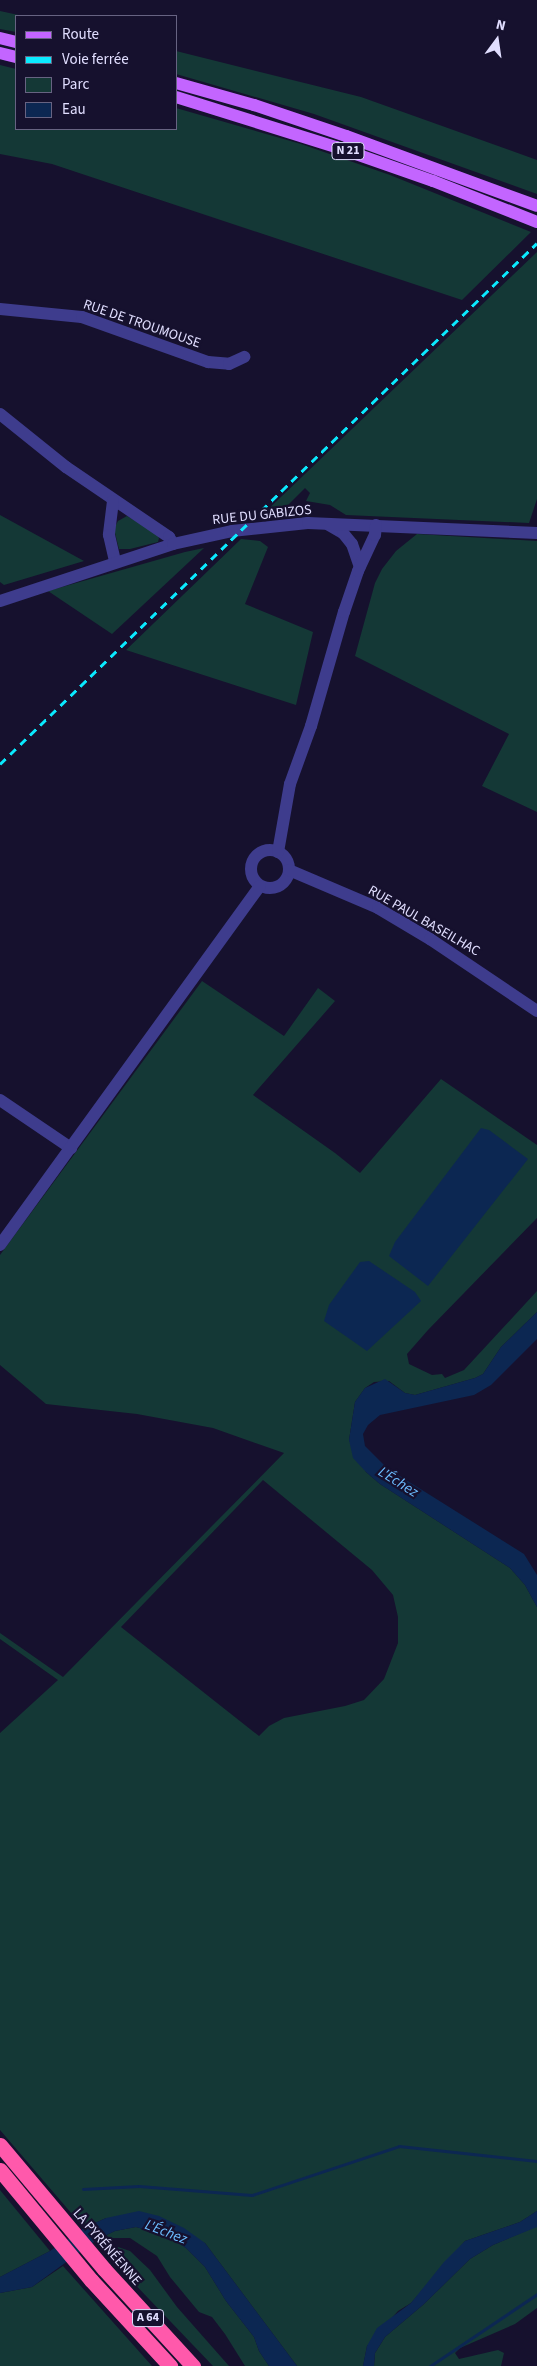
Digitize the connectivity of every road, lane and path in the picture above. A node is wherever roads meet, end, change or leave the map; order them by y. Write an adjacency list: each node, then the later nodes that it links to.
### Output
1 (0, 38): 2 (main road)
2 (15, 42)
3 (0, 53): 4 (main road)
4 (15, 56)
5 (178, 84): 7 (main road, N 21)
6 (178, 98): 8 (main road, N 21)
7 (531, 204)
8 (537, 222)
9 (0, 309): 10 (street, RUE DE TROUMOUSE)
10 (244, 357)
11 (0, 414): 12 (street)
12 (113, 500): 16 (street); 17 (street)
13 (327, 523): 14 (street, RUE DU GABIZOS); 16 (street, RUE DU GABIZOS); 18 (street)
14 (376, 525): 15 (street, RUE DU GABIZOS); 18 (street)
15 (537, 533)
16 (173, 544): 17 (street, RUE DU GABIZOS)
17 (115, 562): 19 (street, RUE DU GABIZOS)
18 (360, 567): 20 (street)
19 (0, 600)
20 (278, 852): 21 (street); 22 (street)
21 (289, 870): 22 (street); 23 (street, RUE PAUL BASEILHAC)
22 (260, 886): 25 (street)
23 (537, 1011)
24 (0, 1100): 25 (street)
25 (71, 1148): 26 (street)
26 (0, 1245)
27 (0, 2145): 30 (highway, LA PYRÉNÉENNE / A 64)
28 (0, 2170): 29 (highway, A 64)
29 (170, 2366)
30 (194, 2366)

